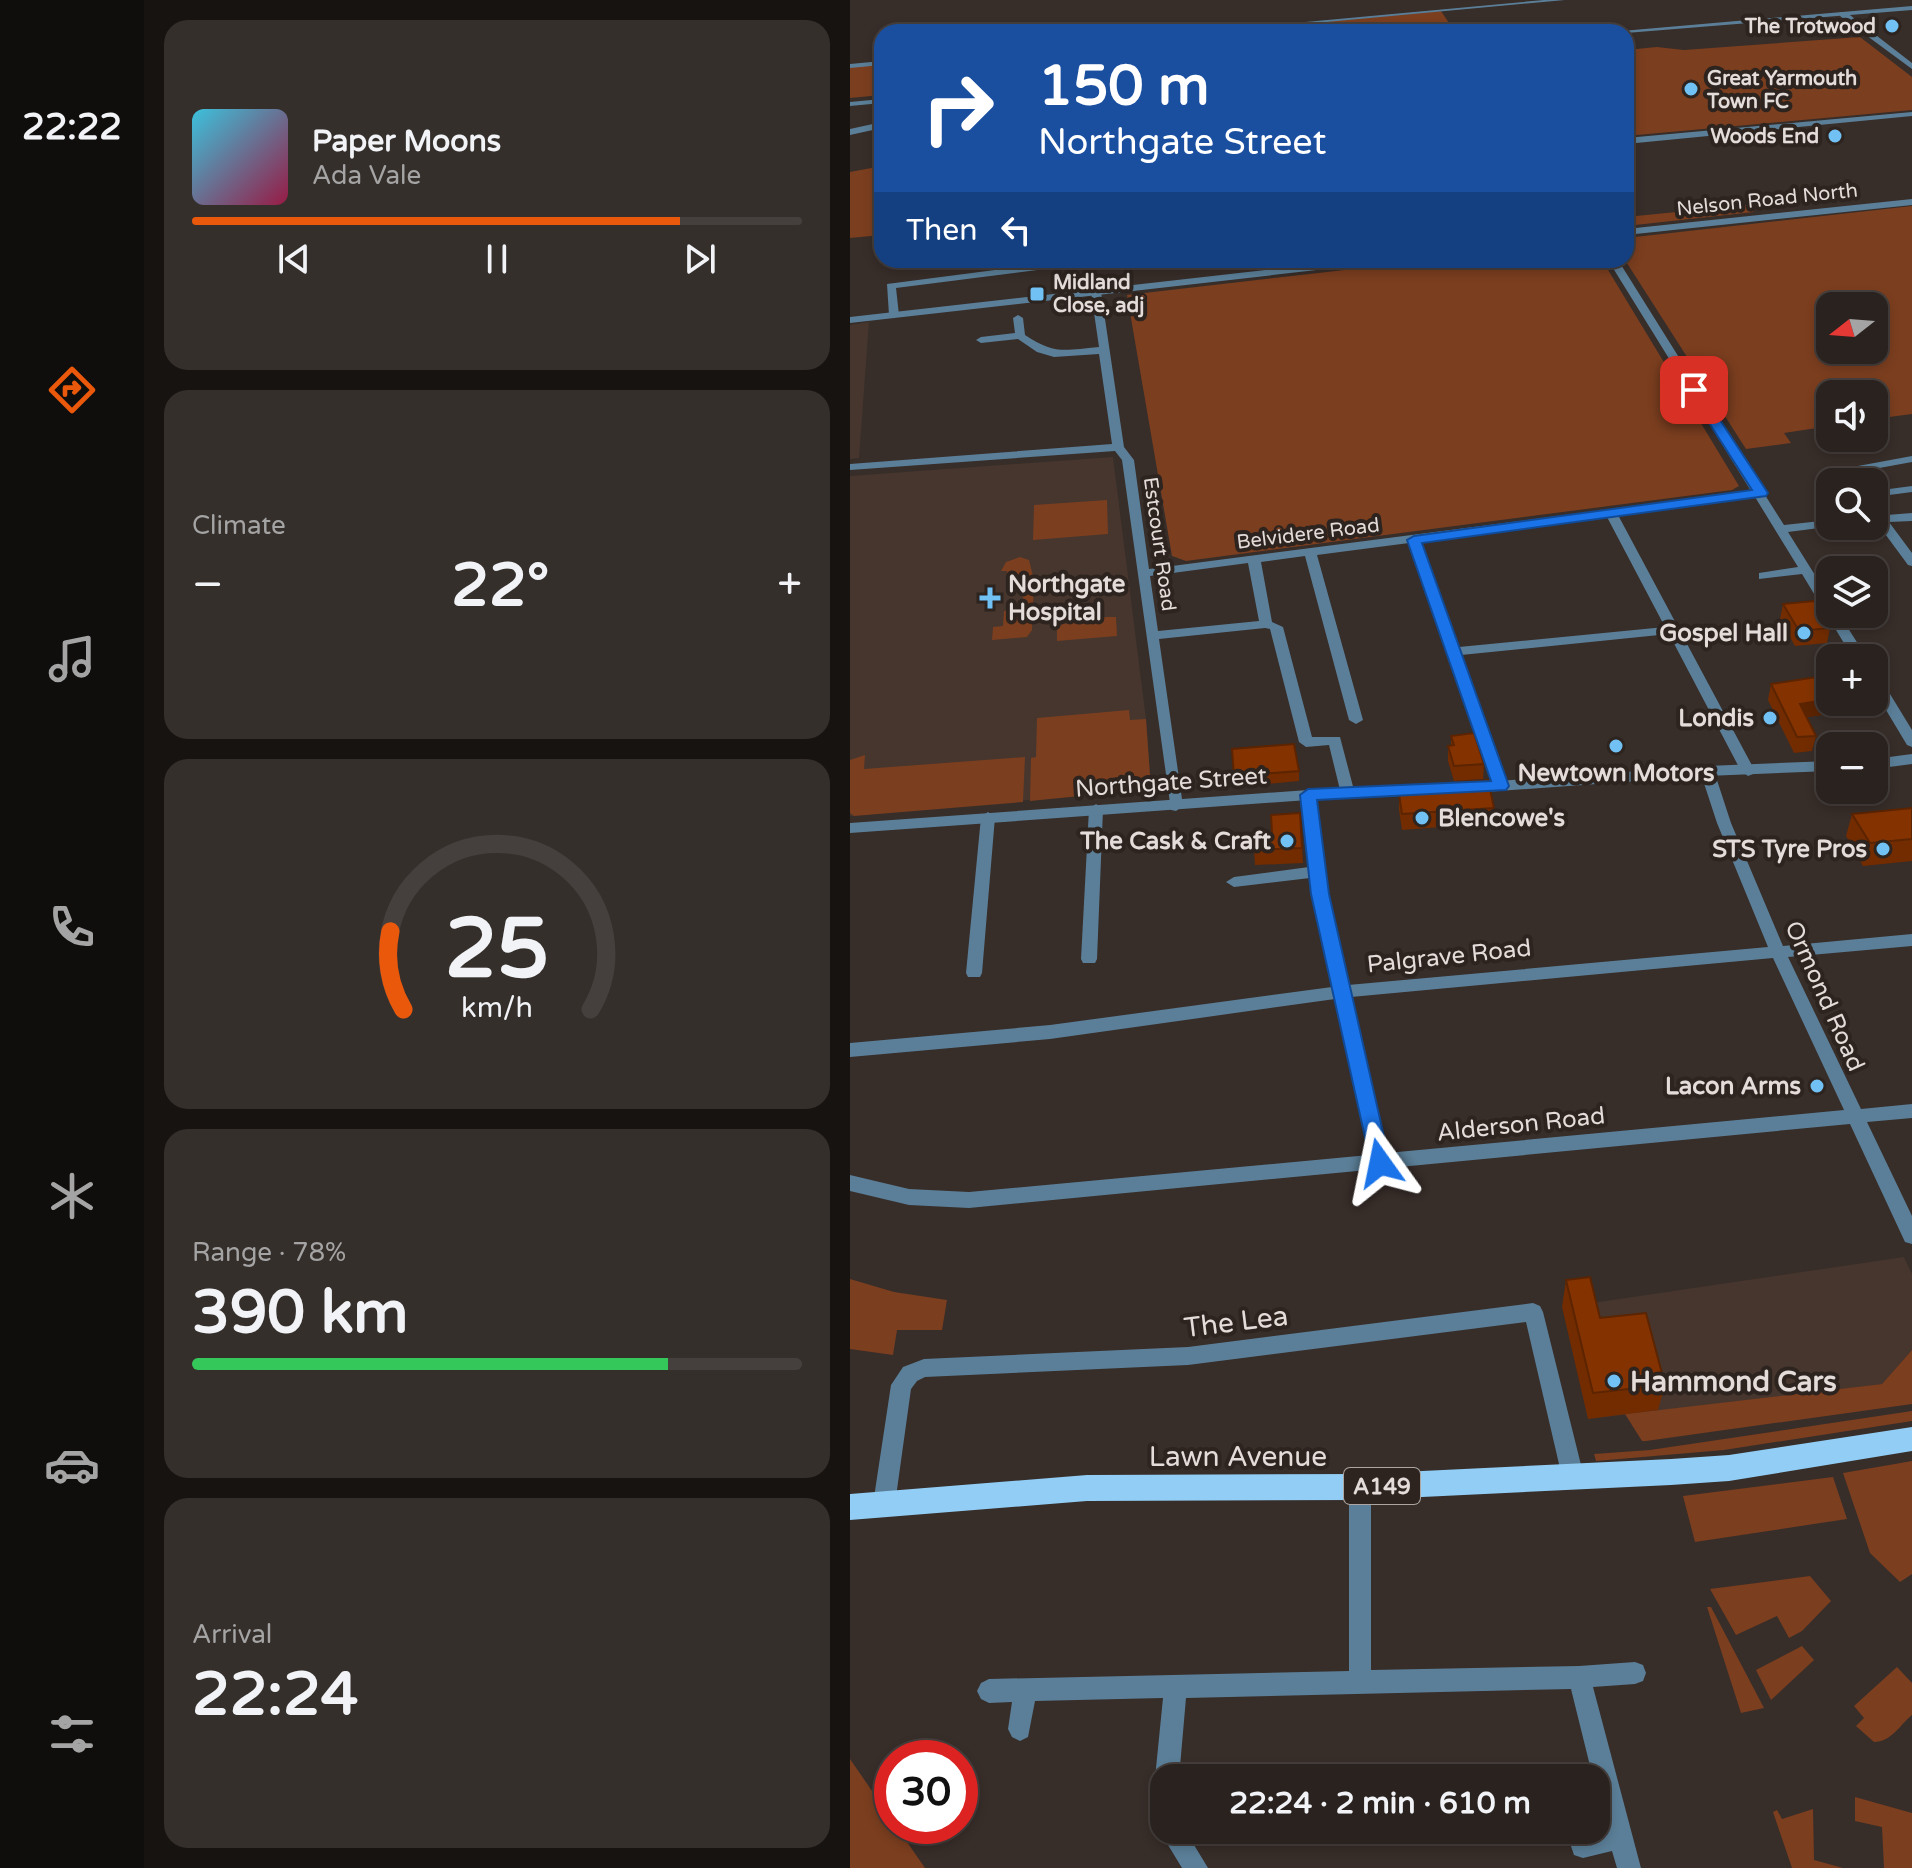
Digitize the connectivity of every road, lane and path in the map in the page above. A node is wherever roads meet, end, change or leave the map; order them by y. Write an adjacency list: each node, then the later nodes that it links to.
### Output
1 (1562, 0): 4 (street)
2 (1912, 8): 3 (street)
3 (1843, 14): 5 (street); 8 (street)
4 (1291, 24)
5 (1634, 30)
6 (874, 64): 7 (street)
7 (850, 66)
8 (1912, 67)
9 (874, 102): 10 (street)
10 (850, 104)
11 (1912, 114): 14 (street)
12 (874, 127): 13 (street)
13 (850, 132)
14 (1634, 140)
15 (1912, 202): 16 (street, Nelson Road North)
16 (1634, 231)
17 (1033, 268): 21 (street)
18 (1296, 268): 20 (street)
19 (1618, 268): 33 (street)
20 (1096, 292): 21 (street); 26 (street, Estcourt Road)
21 (894, 315): 23 (street)
22 (1018, 318): 24 (street)
23 (850, 320)
24 (1020, 336): 25 (street); 26 (street)
25 (981, 340)
26 (1106, 350): 27 (street, Estcourt Road)
27 (1118, 447): 29 (street); 47 (street, Estcourt Road)
28 (1912, 459): 30 (street)
29 (850, 467)
30 (1862, 468)
31 (1912, 489): 32 (street)
32 (1888, 492)
33 (1761, 493): 34 (street, Belvidere Road); 38 (street)
34 (1611, 513): 40 (street, Belvidere Road); 51 (street)
35 (1912, 517): 36 (street)
36 (1888, 519)
37 (1816, 525): 38 (street)
38 (1783, 529): 46 (street)
39 (1888, 533): 42 (street)
40 (1414, 540): 43 (street, Belvidere Road); 53 (street)
41 (1912, 542): 42 (street)
42 (1897, 544): 45 (street)
43 (1310, 553): 44 (street, Belvidere Road); 55 (street)
44 (1254, 560): 47 (street, Belvidere Road); 50 (street)
45 (1912, 562)
46 (1806, 570): 48 (street); 49 (street)
47 (1146, 573): 52 (street, Estcourt Road)
48 (1763, 576)
49 (1816, 587)
50 (1266, 624): 52 (street); 63 (street)
51 (1674, 630): 53 (street); 61 (street)
52 (1153, 636): 65 (street, Estcourt Road)
53 (1454, 652): 62 (street)
54 (1888, 702): 56 (street)
55 (1356, 720)
56 (1912, 742)
57 (1912, 759): 58 (street)
58 (1888, 762)
59 (1816, 767): 61 (street, Northgate Street)
60 (1707, 771): 61 (street, Northgate Street); 62 (street, Northgate Street); 72 (street, Ormond Road)
61 (1748, 771)
62 (1501, 786): 63 (street, Northgate Street)
63 (1348, 794): 64 (street, Northgate Street)
64 (1308, 795): 65 (street, Northgate Street); 69 (street)
65 (1176, 806): 66 (street, Northgate Street)
66 (1096, 809): 67 (street, Northgate Street); 73 (street)
67 (988, 817): 68 (street, Northgate Street); 74 (street)
68 (850, 828)
69 (1316, 872): 70 (street); 75 (street)
70 (1234, 882)
71 (1912, 940): 72 (street, Palgrave Road)
72 (1777, 950): 75 (street, Palgrave Road); 78 (street, Ormond Road)
73 (1089, 959)
74 (974, 973)
75 (1342, 992): 76 (street, Palgrave Road); 79 (street)
76 (850, 1050)
77 (1912, 1111): 78 (street, Alderson Road)
78 (1854, 1117): 79 (street, Alderson Road); 81 (street, Ormond Road)
79 (1380, 1163): 80 (street, Alderson Road)
80 (850, 1183)
81 (1912, 1236)
82 (1912, 1439): 83 (main road, Lawn Avenue / A149)
83 (1573, 1477): 84 (main road, Lawn Avenue / A149); 85 (street, The Lea)
84 (1360, 1487): 85 (main road, Lawn Avenue / A149); 89 (street)
85 (884, 1504): 86 (main road, Lawn Avenue / A149)
86 (850, 1507)
87 (1635, 1673): 88 (street)
88 (1579, 1677): 89 (street); 95 (street)
89 (1360, 1681): 90 (street)
90 (1175, 1689): 92 (street); 94 (street)
91 (989, 1691): 92 (street)
92 (1025, 1691): 93 (street)
93 (1020, 1729)
94 (1168, 1764)
95 (1621, 1836): 97 (street); 99 (street)
96 (1180, 1844): 98 (street)
97 (1583, 1846)
98 (1196, 1868)
99 (1629, 1868)

